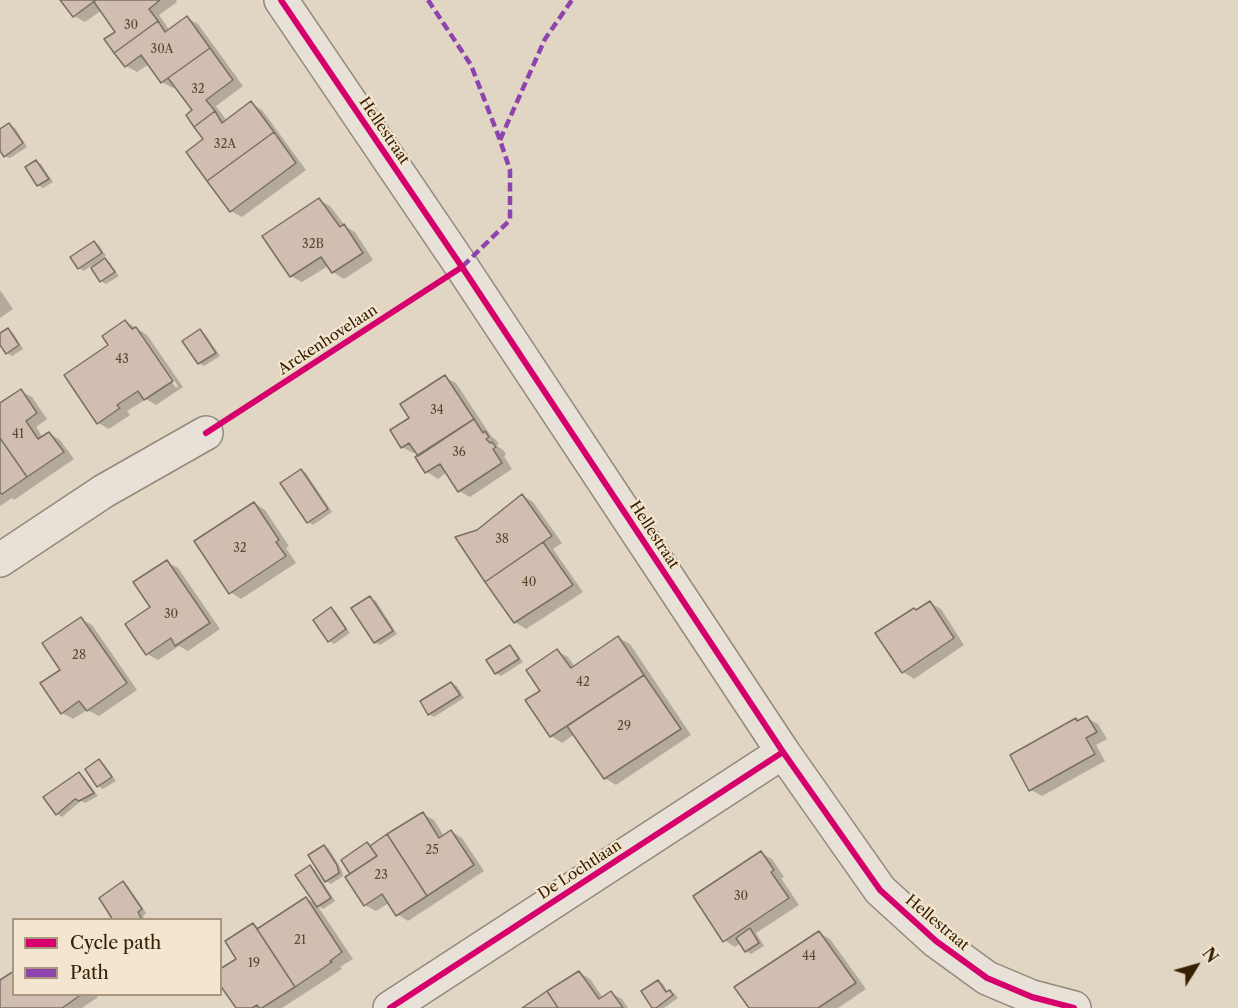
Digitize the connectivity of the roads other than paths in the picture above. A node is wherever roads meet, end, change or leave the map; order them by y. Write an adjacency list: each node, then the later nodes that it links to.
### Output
1 (280, 0): 4 (street, Hellestraat)
2 (206, 434): 3 (street)
3 (0, 560)
4 (783, 752): 5 (street, Hellestraat); 6 (street, De Lochtlaan)
5 (1034, 1002): 7 (street, Hellestraat)
6 (390, 1008)
7 (1074, 1008)

